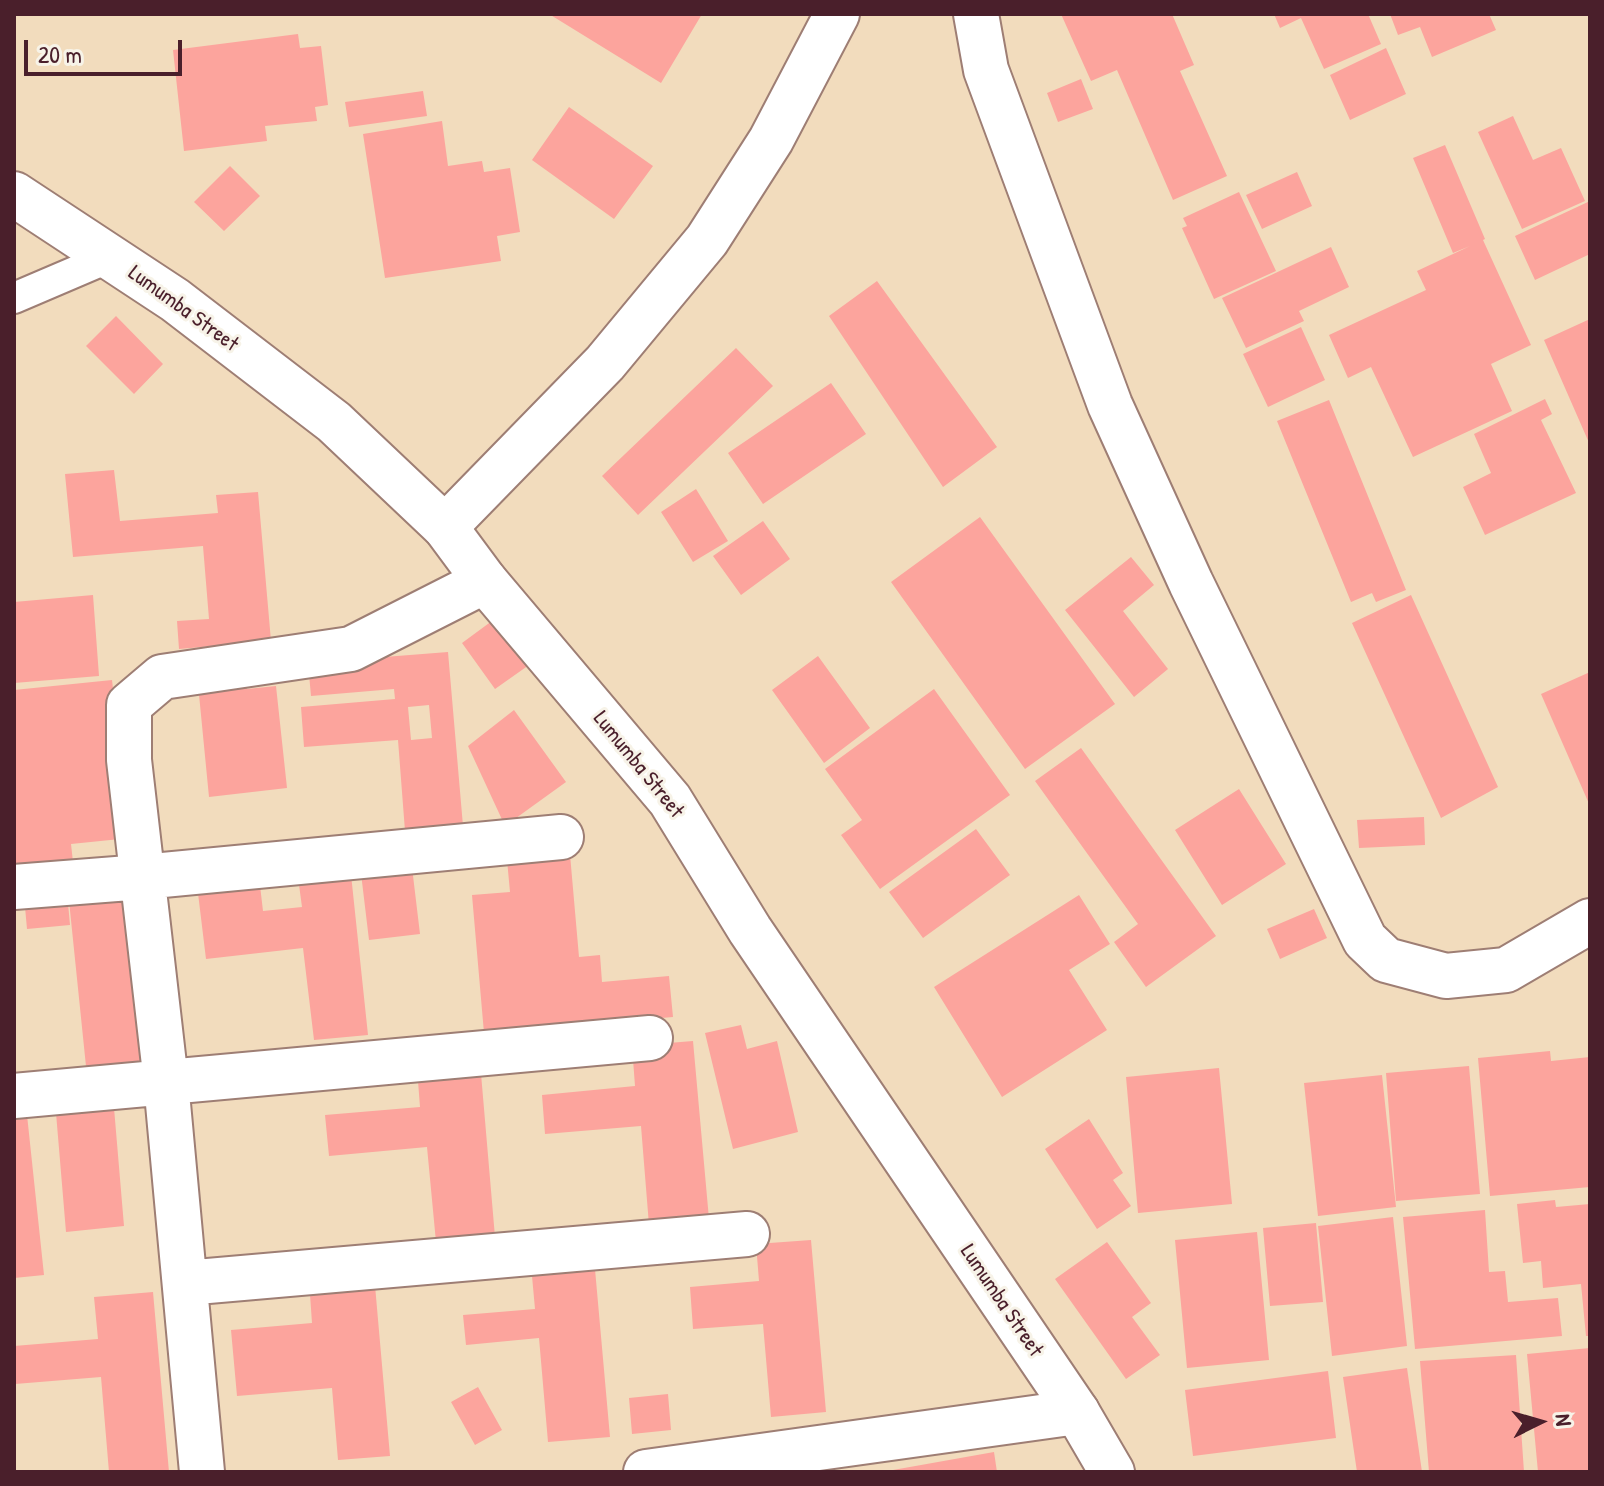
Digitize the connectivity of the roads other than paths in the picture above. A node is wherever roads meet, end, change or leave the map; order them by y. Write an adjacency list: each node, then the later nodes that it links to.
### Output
1 (837, 14): 6 (street)
2 (976, 14): 11 (street)
3 (14, 194): 4 (street, Lumumba Street)
4 (110, 257): 5 (lane); 6 (street, Lumumba Street)
5 (14, 298)
6 (445, 527): 7 (street, Lumumba Street)
7 (485, 581): 9 (street); 17 (street, Lumumba Street)
8 (561, 837): 9 (street)
9 (142, 877): 10 (street); 13 (street)
10 (14, 887)
11 (1590, 921)
12 (650, 1038): 13 (street)
13 (166, 1082): 14 (street); 16 (street)
14 (14, 1096)
15 (747, 1234): 16 (street)
16 (185, 1283): 18 (street)
17 (1077, 1412): 19 (street); 20 (street, Lumumba Street)
18 (202, 1472)
19 (646, 1472)
20 (1112, 1472)

